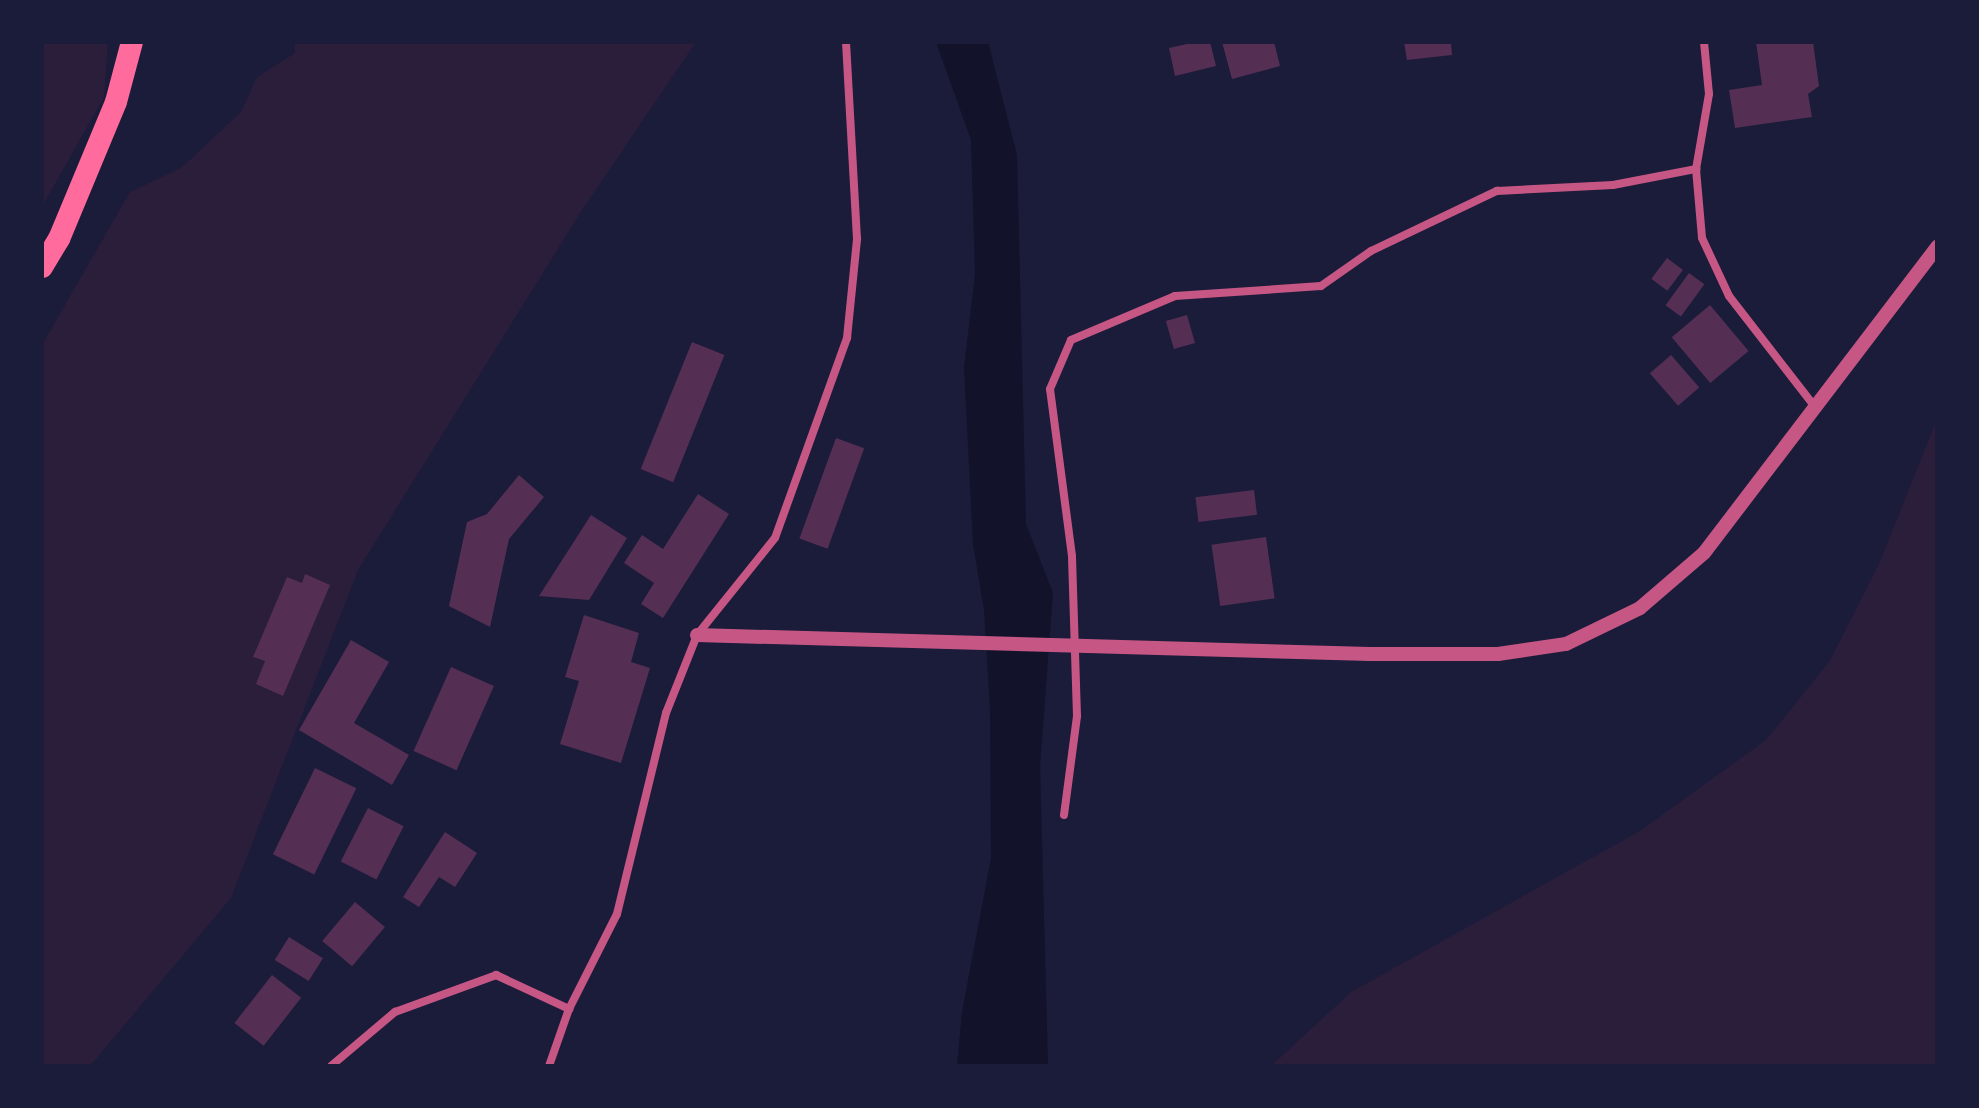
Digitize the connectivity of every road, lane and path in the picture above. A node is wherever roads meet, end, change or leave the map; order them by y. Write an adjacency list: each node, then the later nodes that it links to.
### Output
1 (132, 42): 6 (highway)
2 (846, 42): 8 (street)
3 (1704, 42): 4 (street)
4 (1696, 169): 7 (street); 9 (street)
5 (1937, 247): 7 (street)
6 (42, 267)
7 (1816, 408): 9 (street)
8 (697, 635): 9 (street); 11 (street)
9 (1074, 645): 10 (street)
10 (1064, 815)
11 (569, 1009): 12 (street); 13 (street)
12 (331, 1066)
13 (549, 1066)

